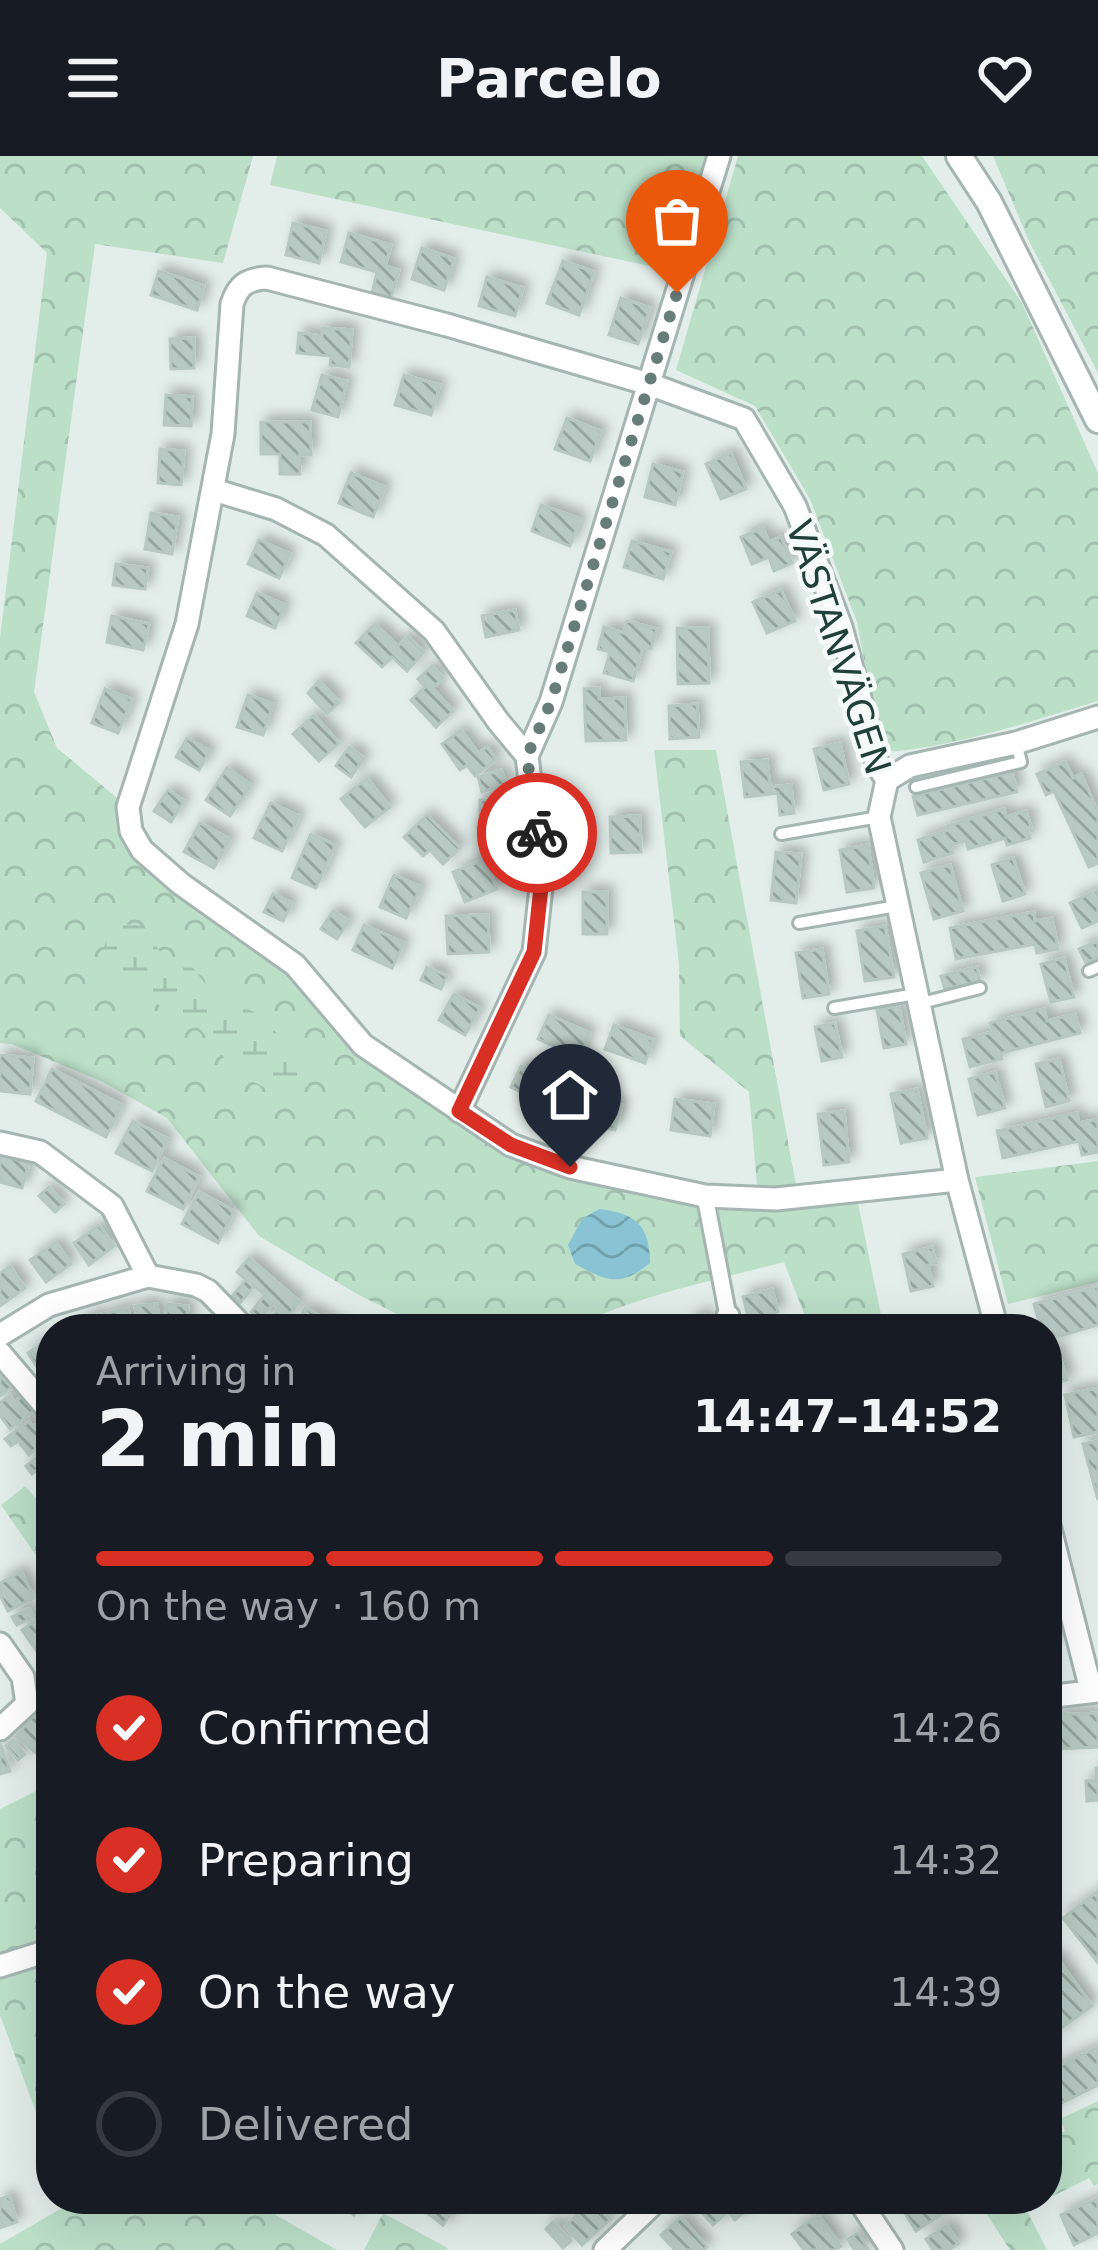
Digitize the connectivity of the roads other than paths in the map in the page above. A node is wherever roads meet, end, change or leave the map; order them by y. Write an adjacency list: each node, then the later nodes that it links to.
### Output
1 (719, 156): 5 (street)
2 (959, 156): 4 (street)
3 (973, 156): 4 (street)
4 (989, 202): 6 (street)
5 (649, 384): 7 (street, VÄSTANVÄGEN); 10 (street); 11 (street, VÄSTANVÄGEN)
6 (1098, 420)
7 (214, 490): 10 (street); 20 (street)
8 (1098, 717): 9 (street)
9 (1016, 742): 11 (street); 12 (lane)
10 (527, 756): 20 (street)
11 (886, 780): 13 (street, VÄSTANVÄGEN)
12 (916, 787)
13 (879, 817): 14 (lane); 15 (street, VÄSTANVÄGEN)
14 (781, 834)
15 (897, 906): 16 (lane); 18 (street, VÄSTANVÄGEN)
16 (799, 923)
17 (980, 988): 18 (lane)
18 (917, 999): 19 (lane); 22 (street, VÄSTANVÄGEN)
19 (834, 1008)
20 (459, 1111): 23 (street)
21 (0, 1143): 24 (street)
22 (957, 1180): 23 (street); 27 (street, VÄSTANVÄGEN)
23 (705, 1196): 26 (street)
24 (148, 1276): 25 (street); 28 (street)
25 (230, 1314)
26 (727, 1314)
27 (993, 1314)
28 (0, 1335)
29 (0, 1353): 30 (street)
30 (36, 1395)
31 (1062, 1573): 33 (street)
32 (0, 1644): 35 (street)
33 (1094, 1690): 34 (street)
34 (1062, 1695)
35 (0, 1729)
36 (36, 1955): 37 (street)
37 (0, 1966)
38 (642, 2214): 40 (street)
39 (867, 2214): 41 (street)
40 (605, 2250)
41 (892, 2250)

